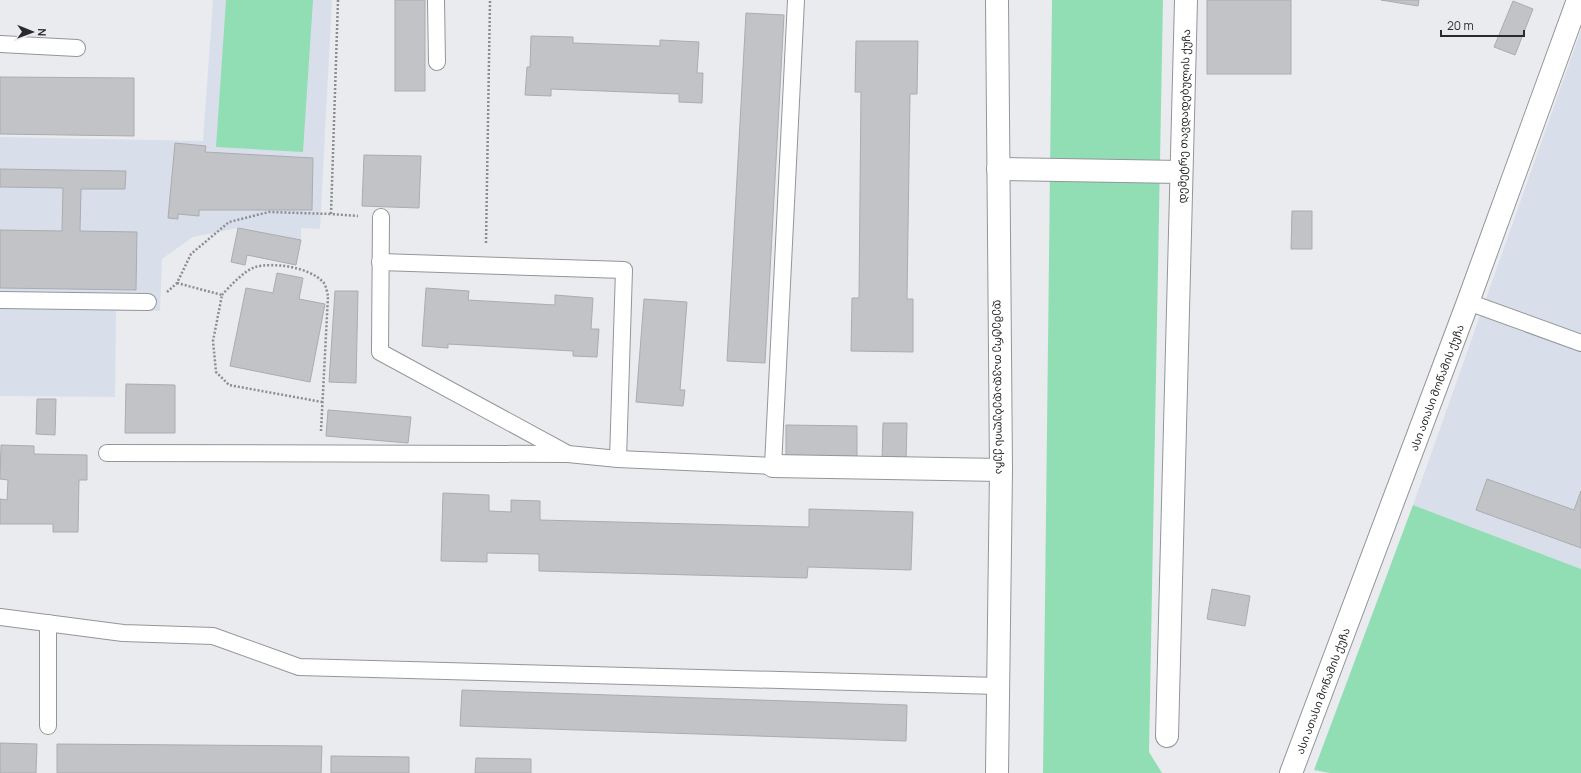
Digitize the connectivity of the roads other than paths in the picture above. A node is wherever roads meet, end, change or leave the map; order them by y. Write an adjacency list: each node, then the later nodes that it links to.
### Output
1 (436, 0): 8 (lane)
2 (796, 0): 20 (lane)
3 (997, 0): 9 (street, დემეტრე თავდადებულის ქუჩა)
4 (1186, 0): 10 (street, დემეტრე თავდადებულის ქუჩა)
5 (1578, 0): 15 (street, ასი ათასი მოწამის ქუჩა)
6 (0, 44): 7 (lane)
7 (77, 48)
8 (437, 62)
9 (998, 169): 10 (street); 21 (street, დემეტრე თავდადებულის ქუჩა)
10 (1181, 172): 26 (street, დემეტრე თავდადებულის ქუჩა)
11 (381, 217): 12 (lane)
12 (380, 262): 18 (lane); 19 (lane)
13 (0, 300): 14 (lane)
14 (148, 302)
15 (1468, 302): 16 (lane); 28 (street, ასი ათასი მოწამის ქუჩა)
16 (1581, 343)
17 (107, 453): 18 (lane)
18 (568, 454): 19 (lane)
19 (618, 458): 20 (lane)
20 (773, 466): 21 (street)
21 (1001, 470): 24 (street, დემეტრე თავდადებულის ქუჩა)
22 (0, 617): 23 (lane)
23 (48, 623): 24 (lane); 25 (lane)
24 (998, 686): 27 (street, დემეტრე თავდადებულის ქუჩა)
25 (48, 726)
26 (1167, 736)
27 (997, 773)
28 (1291, 773)

